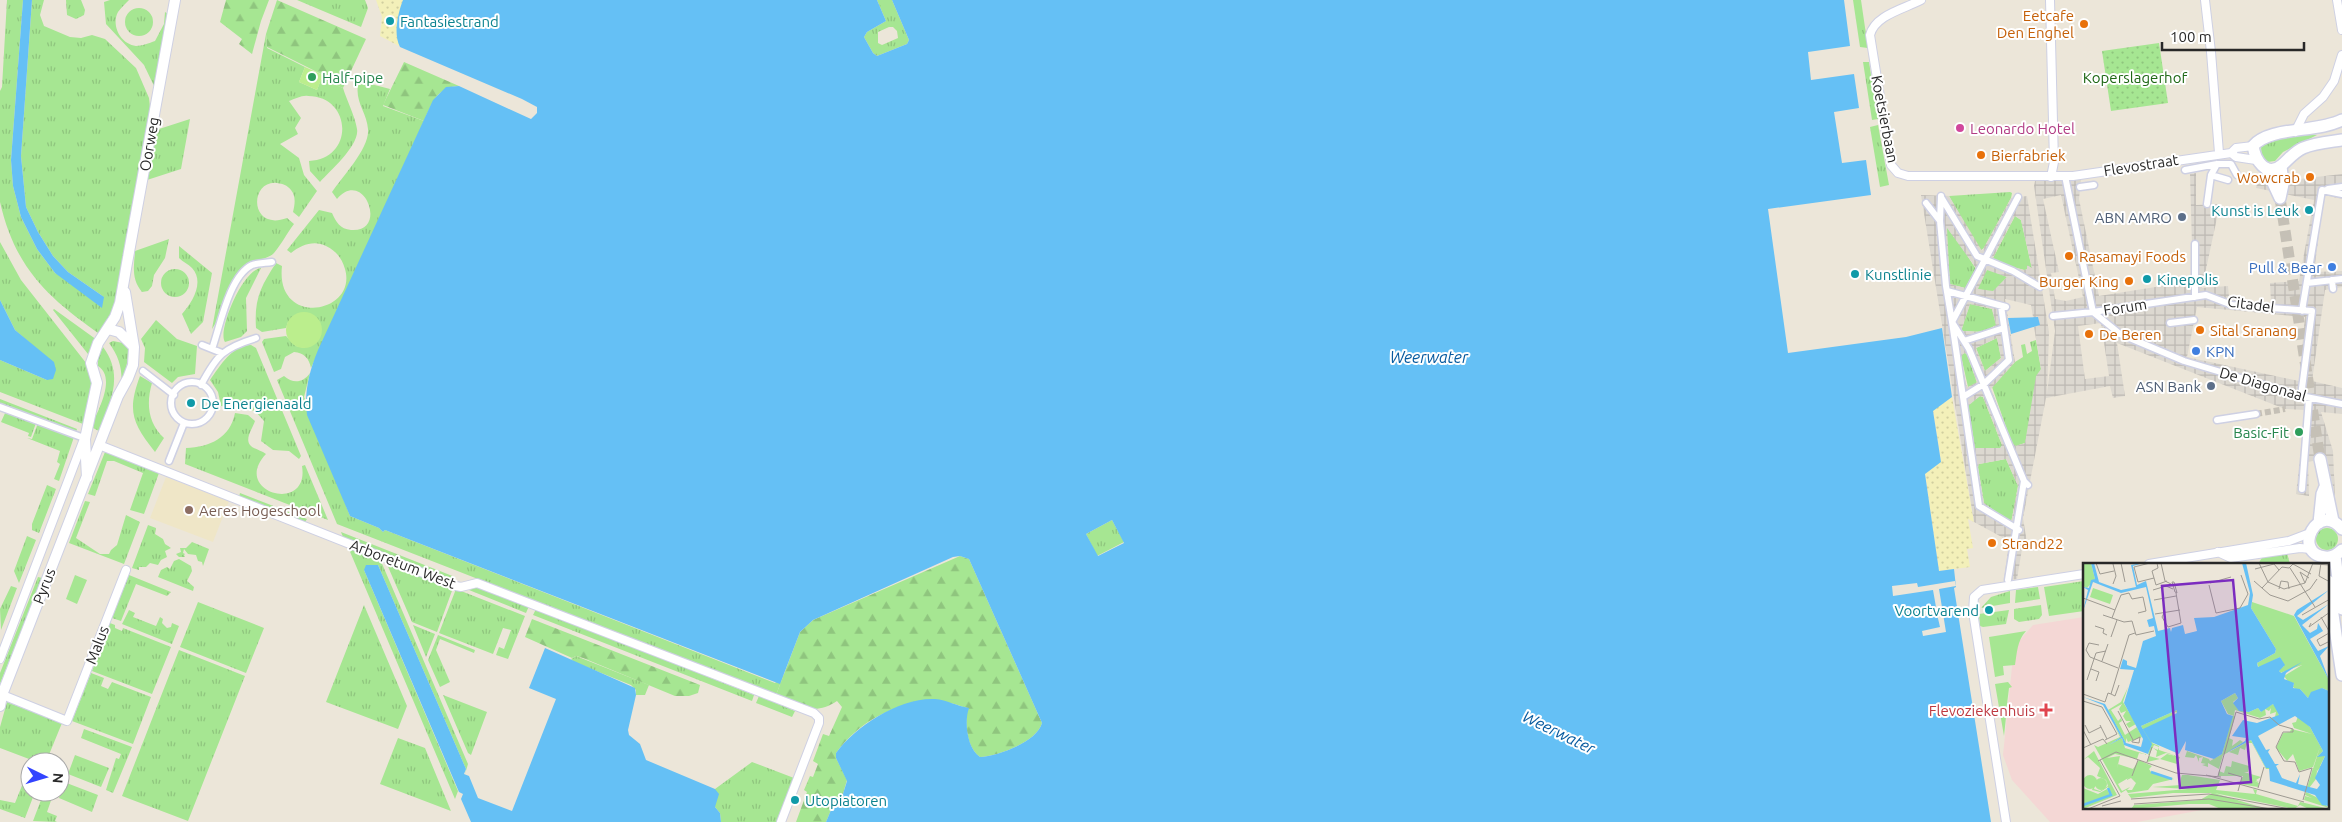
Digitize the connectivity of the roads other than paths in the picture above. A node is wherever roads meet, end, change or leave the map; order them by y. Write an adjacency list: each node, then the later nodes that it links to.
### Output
1 (176, 0): 41 (street, Oorweg)
2 (1921, 0): 23 (street, Koetsierbaan)
3 (2041, 0): 6 (street)
4 (2205, 0): 14 (street)
5 (2337, 0): 7 (street)
6 (2050, 2): 23 (street)
7 (2342, 30)
8 (2342, 55): 10 (street)
9 (2342, 120): 10 (main road)
10 (2295, 132): 12 (main road)
11 (2342, 140): 17 (main road)
12 (2253, 146): 13 (street, Flevostraat); 15 (main road)
13 (2231, 152): 14 (street, Flevostraat); 15 (street, Flevostraat)
14 (2219, 153): 22 (street, Flevostraat)
15 (2256, 160): 18 (main road)
16 (2217, 164): 19 (street, Flevostraat); 20 (street); 21 (street)
17 (2281, 166): 18 (main road); 18 (main road)
18 (2266, 168)
19 (2185, 170)
20 (2211, 175): 24 (street); 32 (street)
21 (2237, 175)
22 (2065, 176): 23 (street, Flevostraat); 47 (street)
23 (2051, 177)
24 (2228, 180)
25 (2094, 185): 27 (street)
26 (2342, 187): 28 (street)
27 (2080, 188)
28 (2322, 190): 29 (street); 39 (street)
29 (2342, 194)
30 (2018, 197): 35 (street)
31 (1926, 204): 33 (street)
32 (2207, 204)
33 (1940, 221): 35 (street); 43 (street)
34 (2195, 244): 45 (street)
35 (1985, 261): 40 (street); 44 (street)
36 (272, 262): 58 (street)
37 (2342, 279): 38 (street)
38 (2332, 280): 39 (street); 42 (street)
39 (2307, 283): 46 (street)
40 (2040, 288)
41 (124, 289): 53 (street, Oorweg); 57 (street, Oorweg)
42 (2333, 289)
43 (1947, 291): 44 (street); 50 (street)
44 (1966, 295): 50 (street); 52 (street)
45 (2198, 296): 46 (street, Citadel); 47 (street, Forum)
46 (2302, 310): 65 (street)
47 (2093, 312): 48 (street); 60 (street, Forum)
48 (2053, 316)
49 (2194, 320): 51 (street)
50 (1952, 322): 55 (street); 66 (street)
51 (2170, 323)
52 (2004, 328): 55 (street); 62 (street)
53 (108, 329): 57 (street); 73 (street, Oorweg)
54 (256, 338): 59 (street)
55 (1964, 341): 62 (street)
56 (202, 346): 58 (street)
57 (134, 348): 74 (street, Oorweg)
58 (212, 349): 59 (street)
59 (222, 353): 63 (street)
60 (2184, 361): 65 (street, De Diagonaal)
61 (143, 371): 64 (street)
62 (1984, 384): 66 (street); 84 (street)
63 (201, 385): 64 (street); 72 (street)
64 (174, 395): 72 (street)
65 (2302, 396): 67 (street, De Diagonaal)
66 (1963, 397): 84 (street)
67 (2309, 398): 68 (street, De Diagonaal); 81 (street)
68 (2342, 404)
69 (0, 407): 73 (street)
70 (2256, 414): 71 (street)
71 (2217, 420)
72 (184, 423): 77 (street)
73 (85, 434): 76 (street, Pyrus); 78 (street, Pyrus)
74 (101, 440): 76 (street, Pyrus); 79 (street, Pyrus); 99 (street, Arboretum West)
75 (2320, 459): 80 (main road)
76 (85, 460): 78 (street, Pyrus); 79 (street, Pyrus)
77 (169, 461)
78 (71, 472): 95 (street, Pyrus)
79 (87, 478): 97 (street, Pyrus)
80 (2325, 487): 82 (main road); 83 (main road)
81 (2302, 488)
82 (2319, 523): 83 (main road); 85 (main road)
83 (2337, 525)
84 (2018, 529): 92 (street)
85 (2310, 533): 86 (main road); 87 (street)
86 (2311, 549): 87 (street); 88 (main road)
87 (2218, 552): 89 (street)
88 (2332, 557): 94 (main road)
89 (2155, 563)
90 (126, 570): 97 (street, Malus)
91 (2083, 574): 100 (street)
92 (2008, 580)
93 (2330, 594): 96 (main road)
94 (2342, 609)
95 (0, 659)
96 (2342, 675)
97 (1, 696): 98 (street, Pyrus)
98 (0, 706)
99 (781, 822)
100 (2006, 822)

